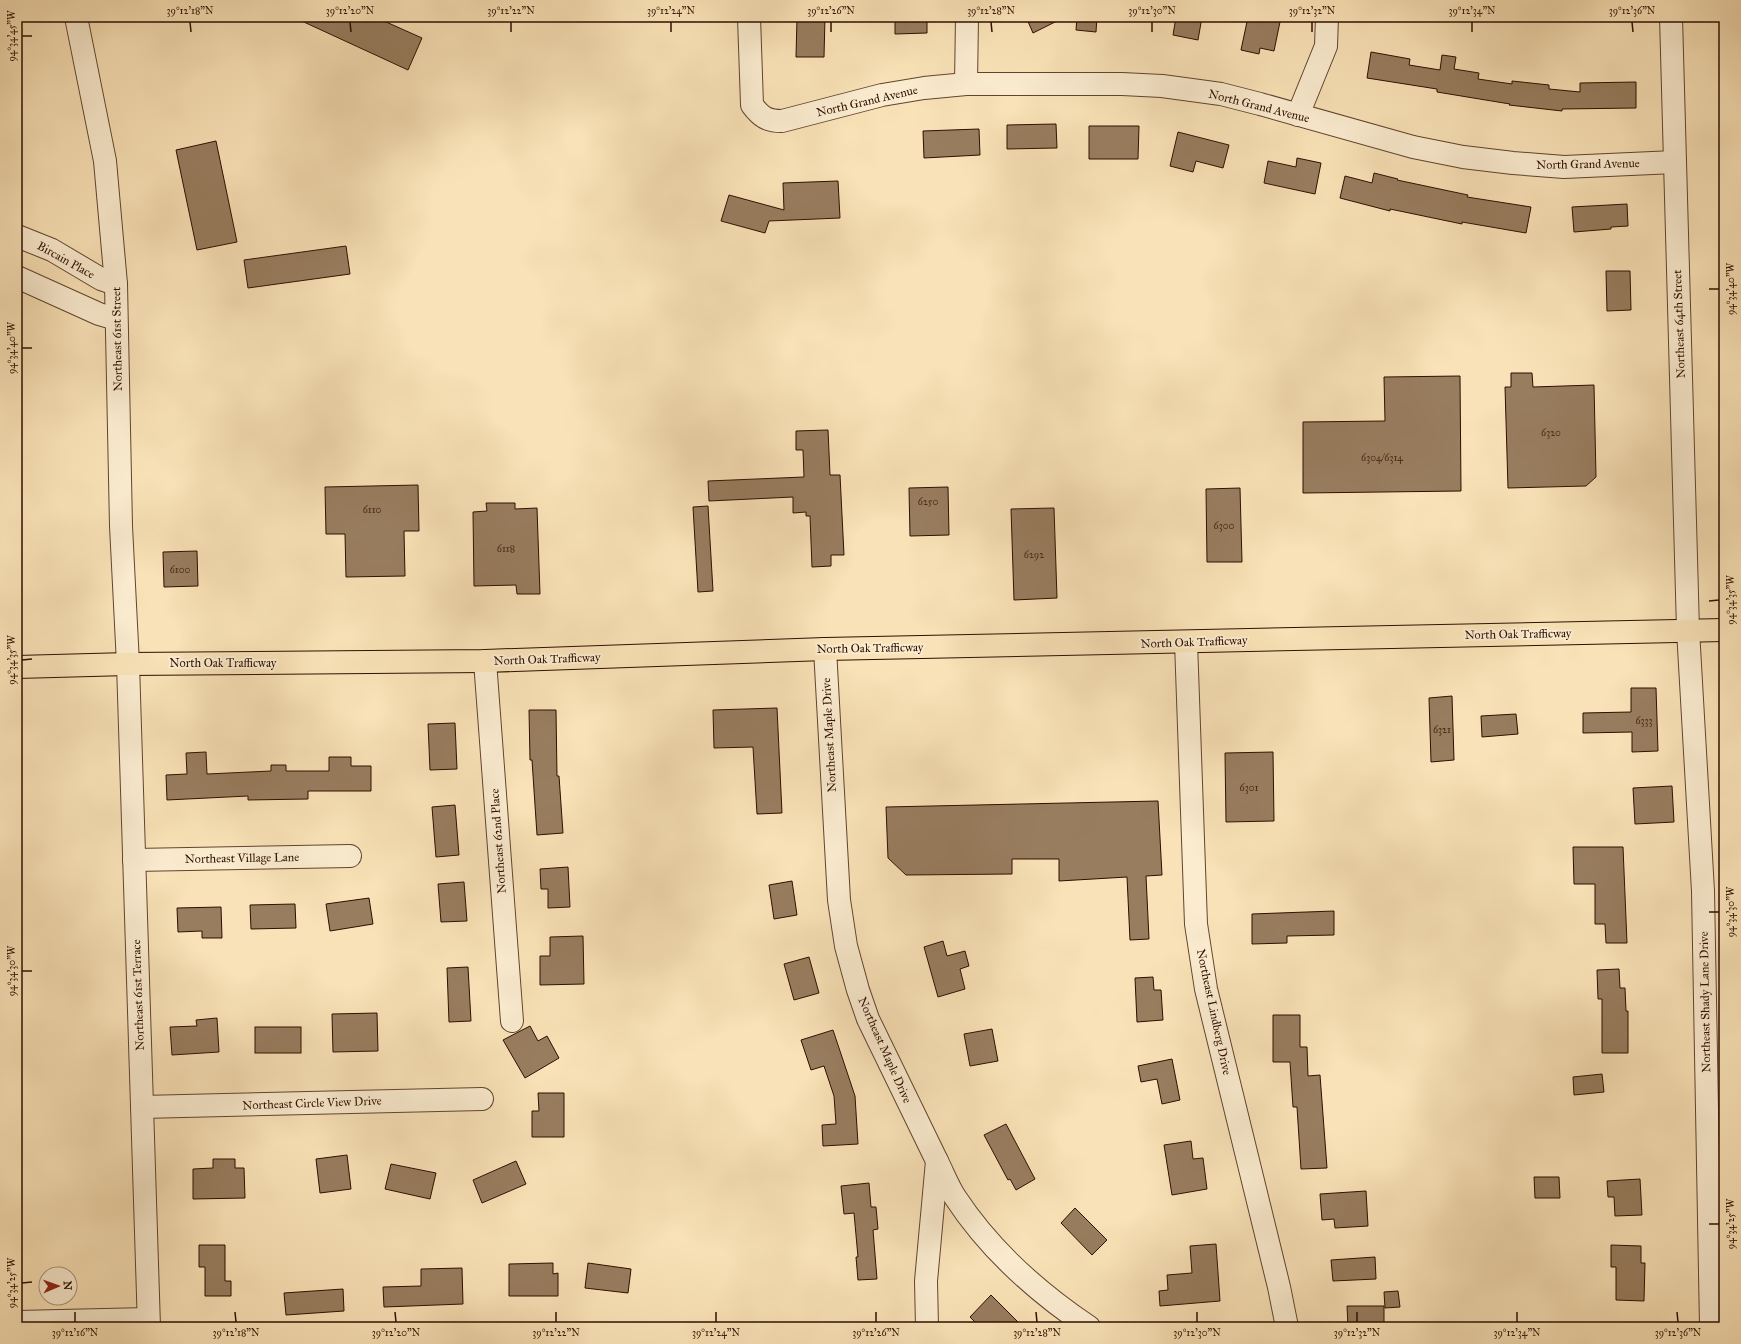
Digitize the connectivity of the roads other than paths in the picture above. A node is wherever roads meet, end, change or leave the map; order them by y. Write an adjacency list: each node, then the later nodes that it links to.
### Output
1 (76, 17): 11 (street, Northeast 61st Street)
2 (749, 17): 6 (street, North Grand Avenue)
3 (967, 17): 6 (street)
4 (1327, 17): 7 (street)
5 (1671, 17): 8 (street, Northeast 64th Street)
6 (966, 84): 7 (street, North Grand Avenue)
7 (1298, 115): 8 (street, North Grand Avenue)
8 (1675, 162): 13 (street, Northeast 64th Street)
9 (17, 236): 11 (street, Bircain Place)
10 (17, 277): 12 (street)
11 (116, 284): 12 (street, Northeast 61st Street)
12 (116, 319): 18 (street, Northeast 61st Street)
13 (1688, 630): 14 (main road, North Oak Trafficway); 15 (main road, North Oak Trafficway); 31 (street, Northeast Shady Lane Drive)
14 (1724, 630)
15 (1186, 642): 16 (main road, North Oak Trafficway); 30 (street, Northeast Lindberg Drive)
16 (825, 650): 17 (main road, North Oak Trafficway); 25 (street, Northeast Maple Drive)
17 (485, 661): 18 (main road, North Oak Trafficway); 22 (street, Northeast 62nd Place)
18 (128, 664): 19 (main road, North Oak Trafficway); 21 (street, Northeast 61st Terrace)
19 (17, 667)
20 (350, 856): 21 (street, Northeast Village Lane)
21 (134, 860): 24 (street, Northeast 61st Terrace)
22 (512, 1021)
23 (482, 1098): 24 (street, Northeast Circle View Drive)
24 (142, 1108): 27 (street, Northeast 61st Terrace)
25 (937, 1161): 28 (street); 29 (street, Northeast Maple Drive)
26 (17, 1322): 27 (street)
27 (148, 1323)
28 (927, 1327)
29 (1089, 1327)
30 (1287, 1327)
31 (1711, 1327)

